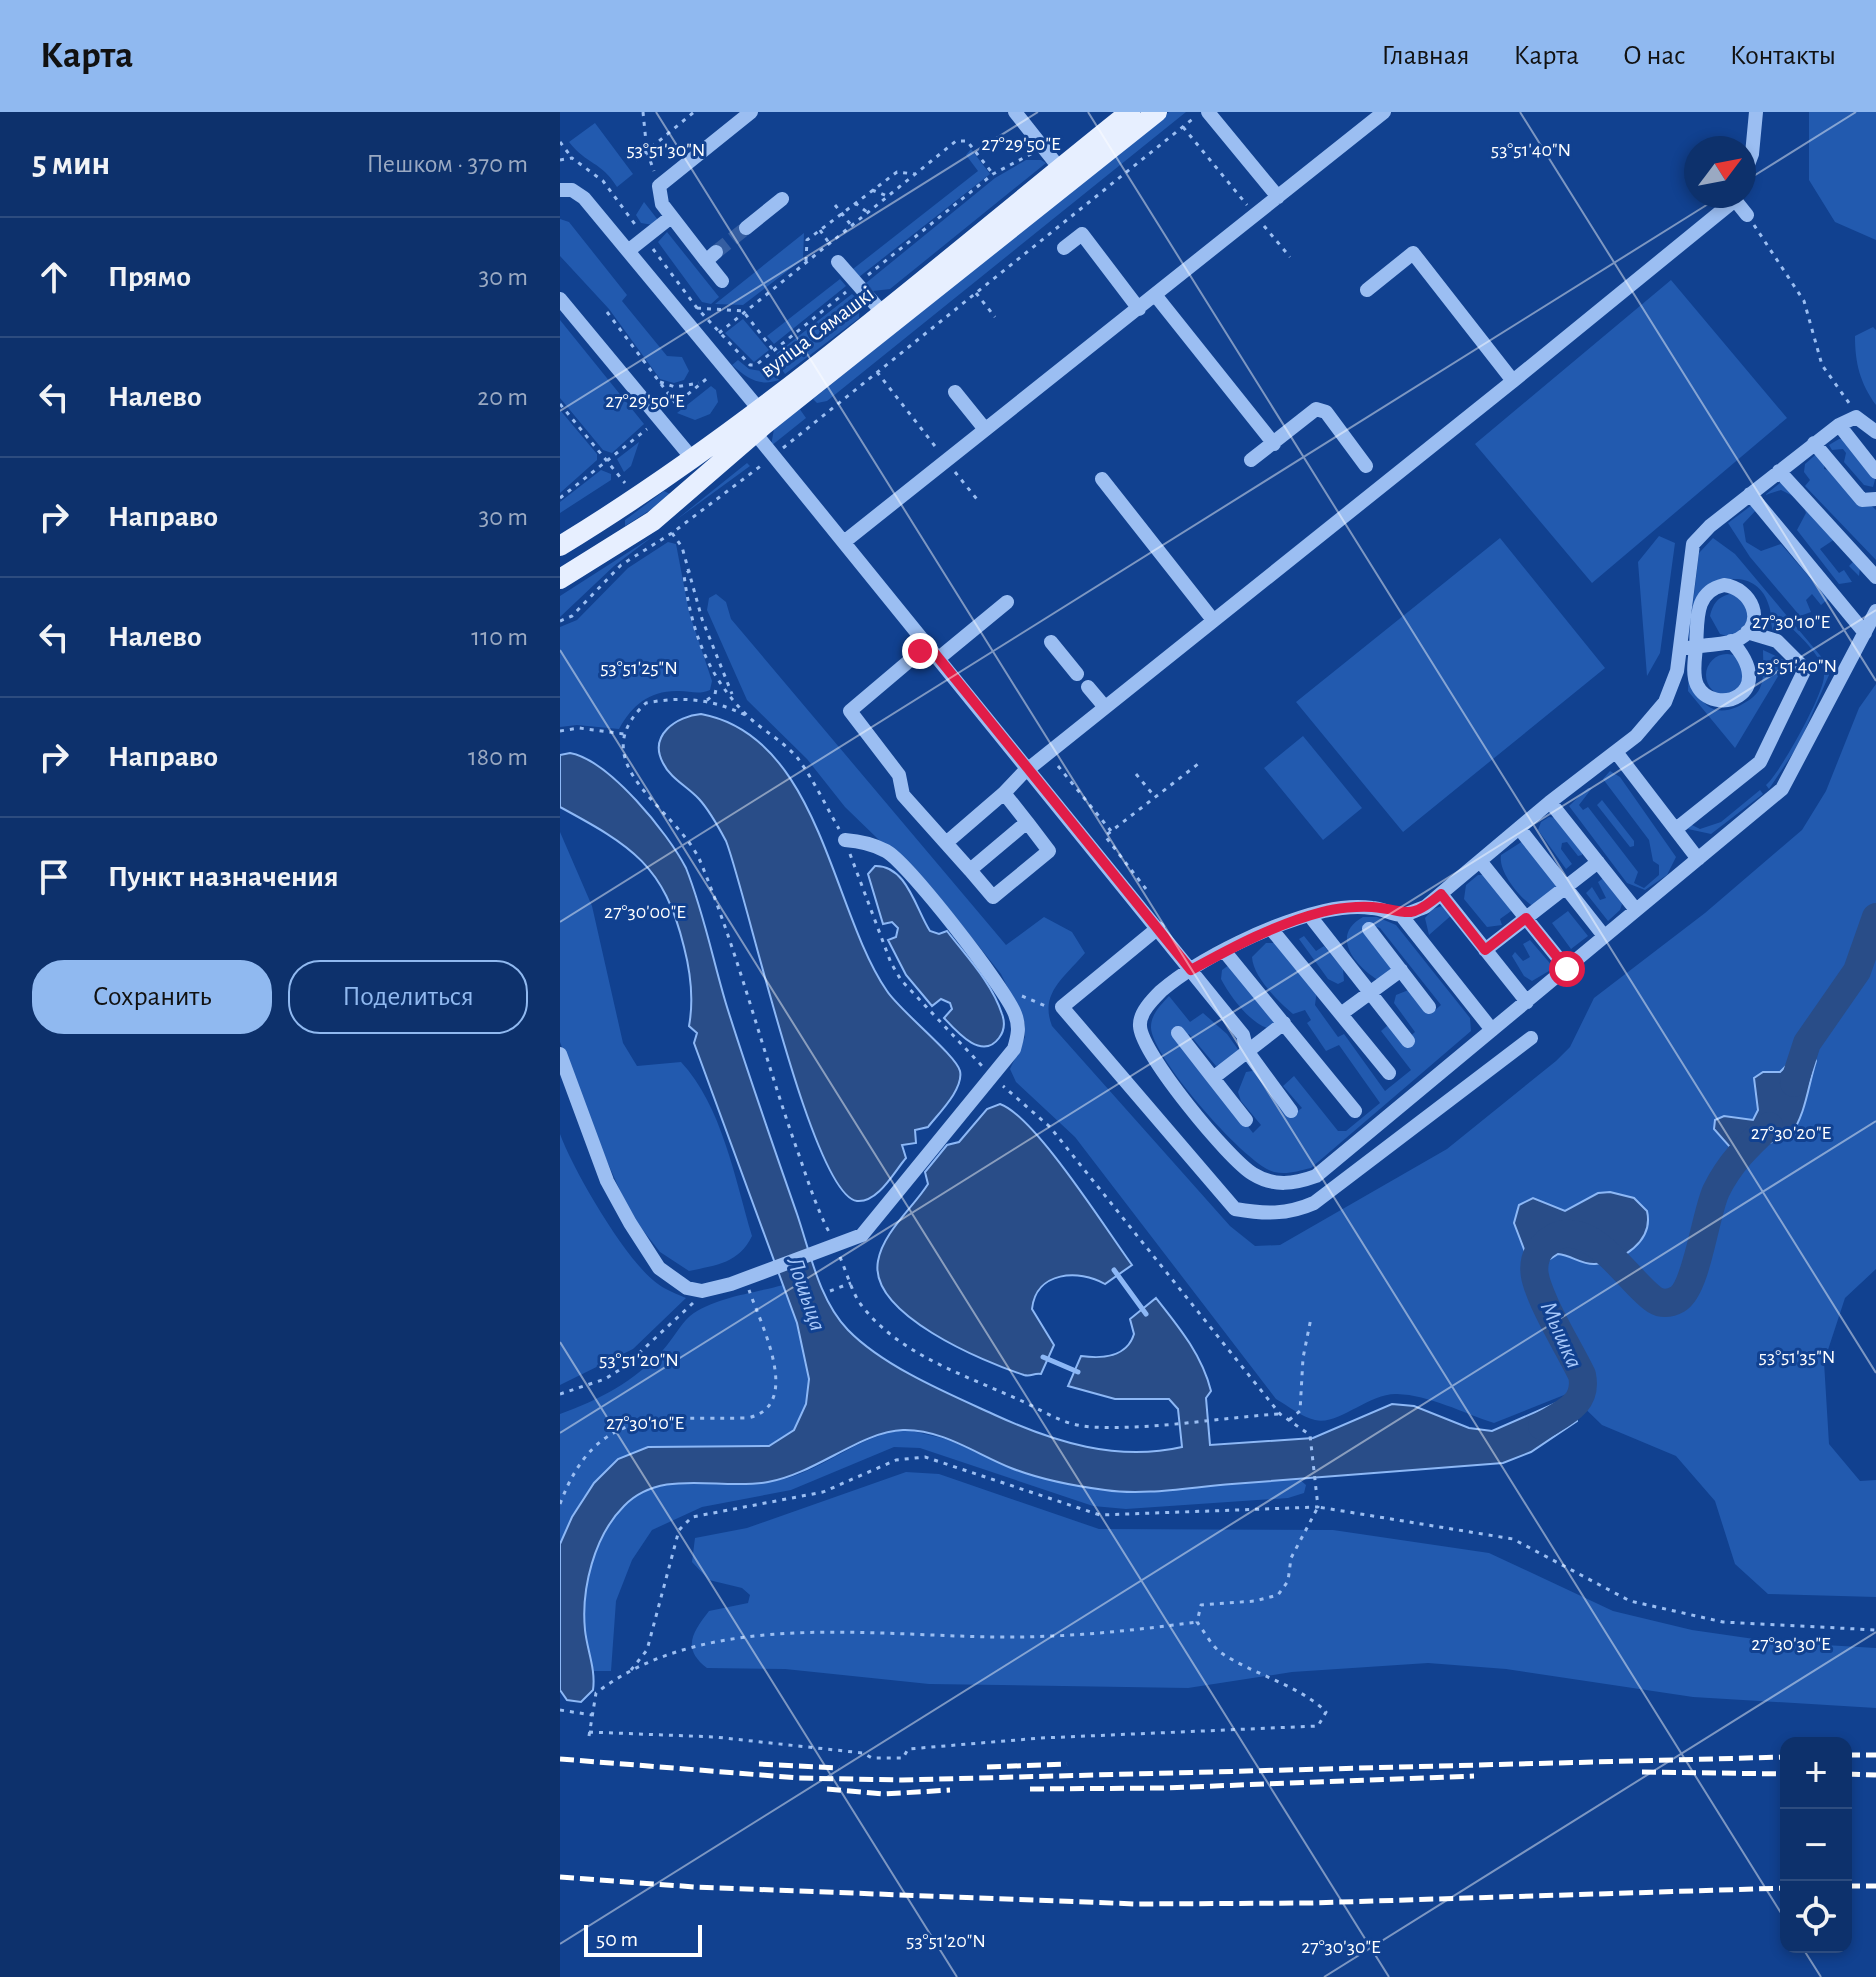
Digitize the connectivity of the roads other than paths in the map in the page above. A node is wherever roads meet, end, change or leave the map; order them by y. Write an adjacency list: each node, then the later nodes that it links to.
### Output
1 (751, 112): 16 (street)
2 (1015, 112): 9 (street)
3 (1130, 112): 9 (main road, вуліца Сямашкі)
4 (1157, 112): 9 (main road, вуліца Сямашкі)
5 (1208, 112): 11 (street)
6 (1384, 112): 11 (street)
7 (1756, 112): 8 (street)
8 (1754, 136)
9 (1060, 168): 26 (main road, вуліца Сямашкі)
10 (560, 190): 19 (street)
11 (1278, 197): 23 (street)
12 (782, 199): 17 (street)
13 (1723, 208): 27 (street)
14 (1742, 208): 15 (street)
15 (1747, 215)
16 (671, 217): 19 (street); 21 (street)
17 (746, 228)
18 (1064, 248): 25 (street)
19 (628, 251): 29 (street)
20 (838, 262): 26 (street)
21 (722, 281)
22 (1367, 290): 27 (street)
23 (1156, 296): 25 (street); 34 (street)
24 (560, 299): 35 (street)
25 (1139, 309): 31 (street)
26 (888, 319): 29 (main road, вуліца Сямашкі)
27 (1513, 381): 50 (street)
28 (955, 392): 31 (street)
29 (756, 420): 35 (main road, вуліца Сямашкі); 40 (main road, вуліца Сямашкі); 44 (street)
30 (1839, 425): 32 (street); 33 (street); 39 (street)
31 (984, 428): 44 (street)
32 (1876, 432)
33 (1814, 443): 38 (street); 43 (street)
34 (1274, 444): 36 (street); 37 (street)
35 (691, 457): 40 (main road); 45 (main road, вуліца Сямашкі)
36 (1251, 460)
37 (1366, 466)
38 (1779, 471): 42 (street); 46 (street)
39 (1876, 472)
40 (706, 476): 47 (main road, вуліца Сямашкі)
41 (1102, 479): 50 (street)
42 (1750, 494): 52 (street); 57 (street)
43 (1876, 499)
44 (844, 542): 55 (street)
45 (560, 546)
46 (1876, 577)
47 (560, 579)
48 (1007, 602): 58 (street)
49 (1876, 611): 52 (street)
50 (1213, 620): 61 (street)
51 (1747, 632): 53 (street); 56 (street); 68 (street)
52 (1865, 633): 71 (street)
53 (1731, 641): 56 (street); 56 (street)
54 (1051, 642): 59 (street)
55 (928, 645): 58 (street); 70 (street)
56 (1696, 647): 57 (street)
57 (1679, 649): 62 (street)
58 (939, 658): 63 (street)
59 (1077, 674)
60 (1088, 687): 61 (street)
61 (1104, 706): 63 (street)
62 (1616, 752): 65 (street); 68 (street)
63 (1029, 768): 64 (street); 81 (street)
64 (1004, 793): 66 (street); 70 (street)
65 (1550, 802): 67 (street); 73 (street)
66 (1027, 822): 74 (street); 74 (street)
67 (1519, 828): 72 (street); 75 (street)
68 (1676, 829): 71 (street)
69 (845, 840): 100 (street)
70 (946, 843): 74 (street)
71 (1698, 859): 77 (street)
72 (1480, 861): 76 (street); 80 (street)
73 (1598, 862): 75 (street); 77 (street)
74 (970, 870)
75 (1566, 887): 80 (street); 84 (street)
76 (1441, 894): 78 (street); 85 (street)
77 (1636, 910): 84 (street)
78 (1401, 915): 79 (street); 95 (street)
79 (1310, 916): 83 (street); 90 (street)
80 (1526, 918): 85 (street); 87 (street)
81 (1158, 928): 88 (street); 97 (street)
82 (1369, 929): 89 (street)
83 (1272, 930): 86 (street); 93 (street)
84 (1604, 936): 87 (street)
85 (1485, 950): 91 (street)
86 (1225, 952): 88 (street); 94 (street)
87 (1567, 969): 91 (street)
88 (1191, 970): 95 (street); 99 (street)
89 (1401, 970): 90 (street); 92 (street)
90 (1370, 993): 93 (street); 98 (street)
91 (1527, 1002): 95 (street)
92 (1429, 1007)
93 (1341, 1014): 101 (street)
94 (1284, 1023): 99 (street); 104 (street)
95 (1492, 1030)
96 (1178, 1033): 102 (street)
97 (1531, 1038)
98 (1408, 1041)
99 (1247, 1051): 102 (street); 103 (street)
100 (560, 1054)
101 (1389, 1073)
102 (1213, 1078): 105 (street)
103 (1291, 1111)
104 (1355, 1111)
105 (1246, 1120)

